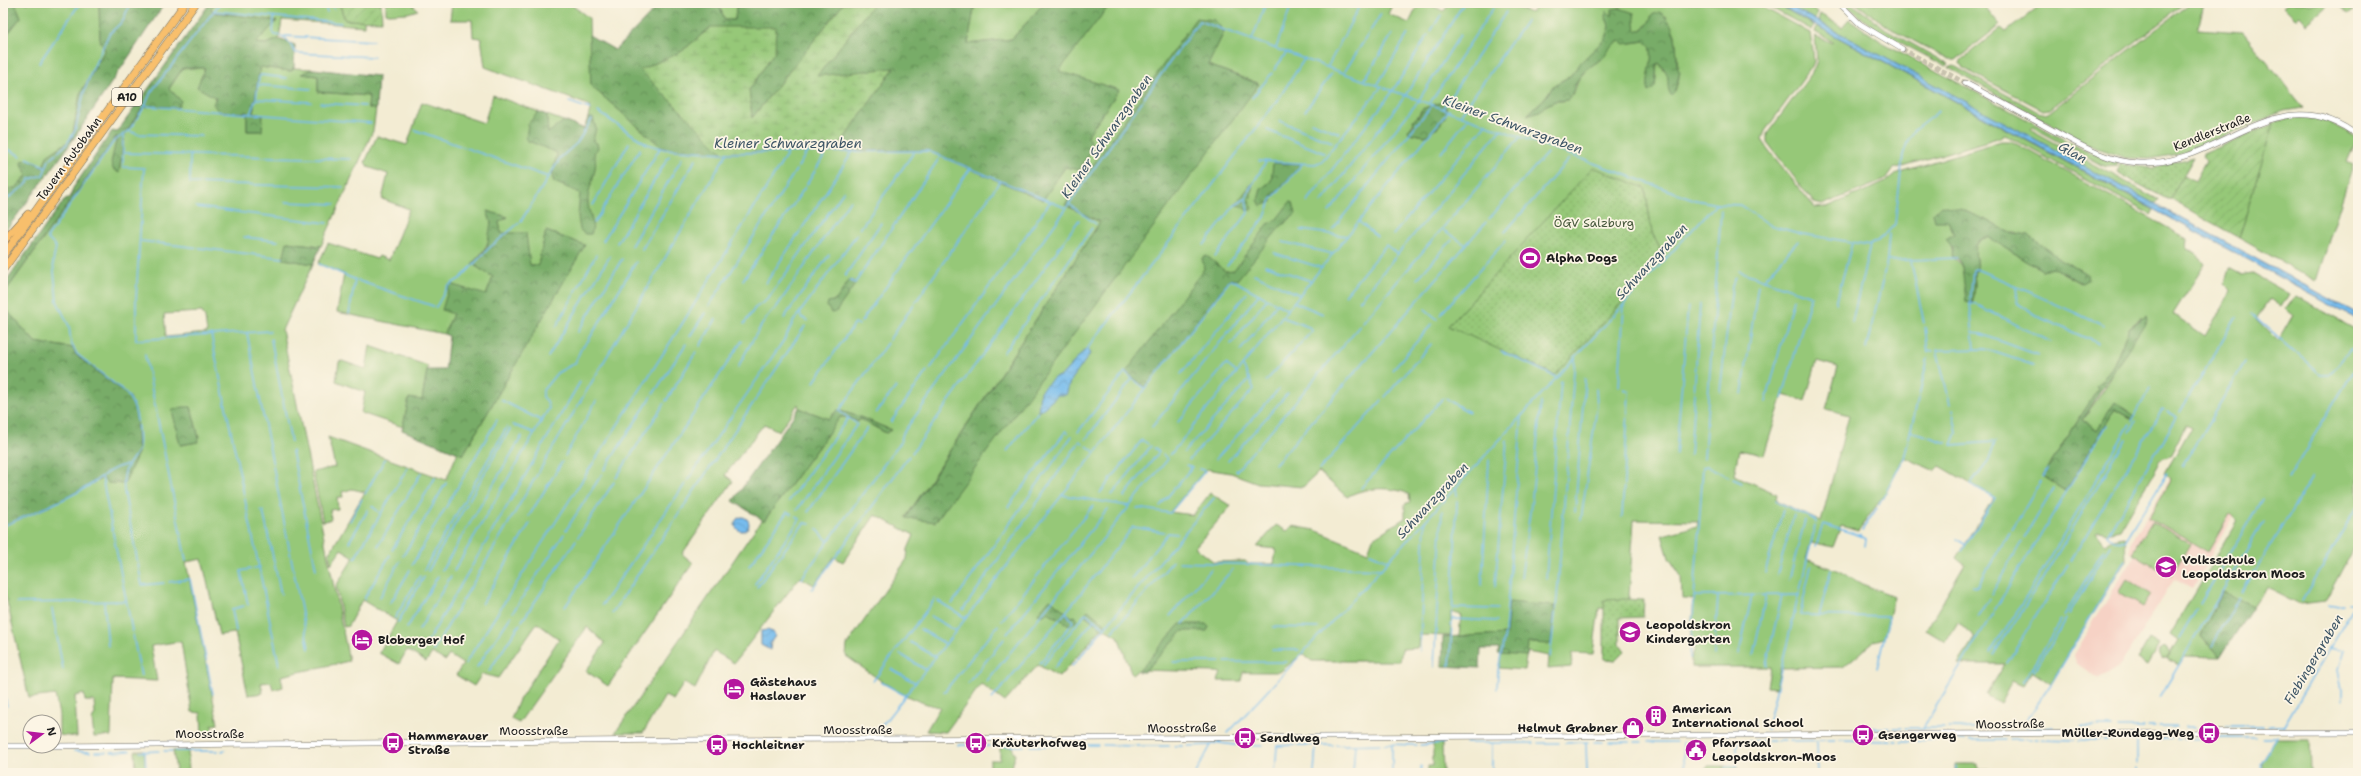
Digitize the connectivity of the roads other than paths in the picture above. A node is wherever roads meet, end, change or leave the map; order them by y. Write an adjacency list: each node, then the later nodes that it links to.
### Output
1 (185, 3): 7 (highway, Tauern Autobahn / A10)
2 (196, 3): 10 (highway, Tauern Autobahn / A10)
3 (1839, 3): 4 (street)
4 (1902, 49)
5 (1965, 83): 6 (street, Kendlerstraße)
6 (2358, 136)
7 (43, 200): 8 (highway); 9 (highway, Tauern Autobahn / A10)
8 (3, 242)
9 (3, 256)
10 (3, 270)
11 (2358, 732): 14 (street, Moosstraße)
12 (3, 746): 13 (street)
13 (22, 746)
14 (62, 746)

